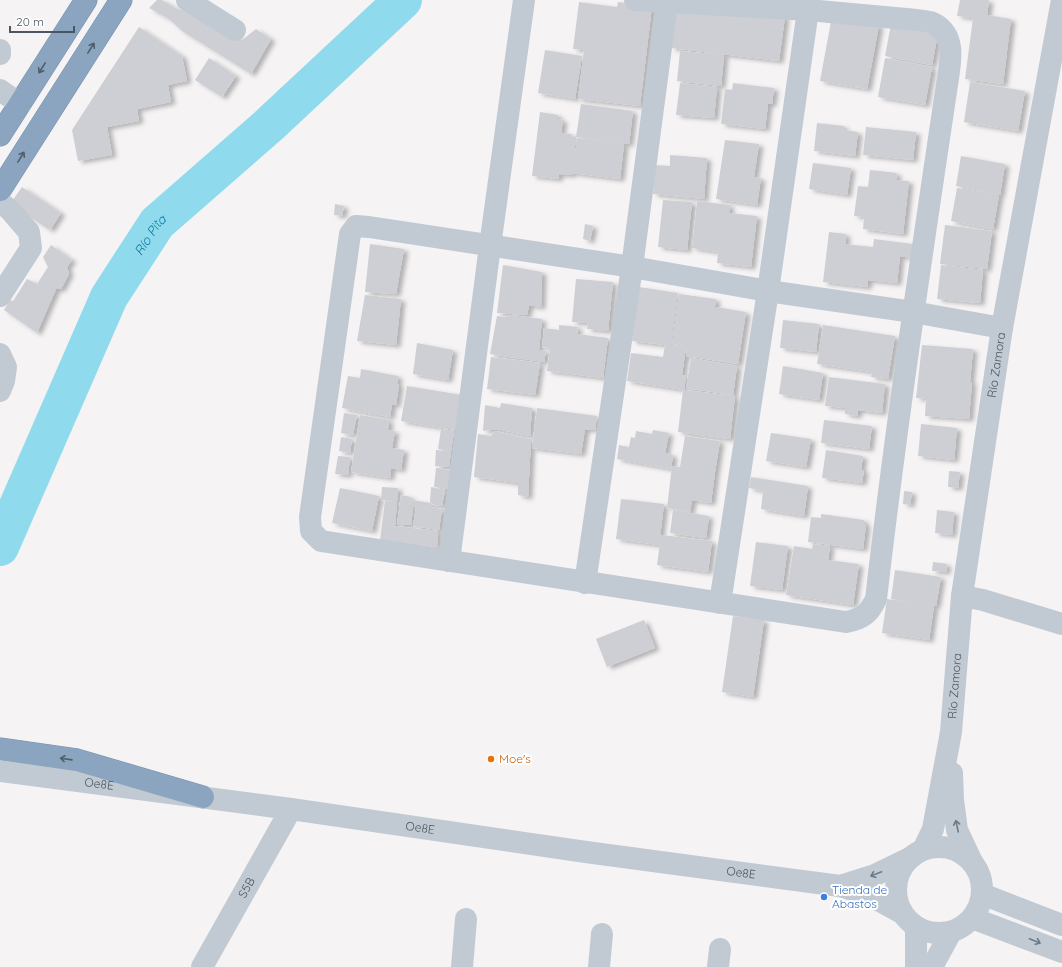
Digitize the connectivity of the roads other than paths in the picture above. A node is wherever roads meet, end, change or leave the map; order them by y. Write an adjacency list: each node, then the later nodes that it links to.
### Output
1 (86, 0): 14 (highway, one-way to 14)
2 (121, 0): 16 (highway, one-way to 2)
3 (187, 0): 10 (street)
4 (524, 0): 18 (street)
5 (635, 0): 7 (street)
6 (1062, 0): 9 (street, Río Zamora)
7 (667, 2): 8 (street); 19 (street)
8 (808, 10): 20 (street); 22 (street)
9 (1060, 24): 23 (street, Río Zamora)
10 (235, 30)
11 (0, 50): 12 (street)
12 (0, 54)
13 (0, 90): 14 (street)
14 (20, 104): 15 (highway)
15 (0, 135)
16 (0, 190)
17 (0, 202): 21 (street)
18 (490, 246): 19 (street); 26 (street); 26 (street)
19 (632, 267): 20 (street); 27 (street)
20 (768, 291): 22 (street); 29 (street)
21 (0, 296)
22 (912, 312): 23 (street); 29 (street)
23 (1002, 328): 28 (street, Río Zamora)
24 (0, 354): 25 (street)
25 (0, 391)
26 (449, 562): 27 (street)
27 (585, 583): 29 (street)
28 (962, 596): 30 (street); 31 (street, Río Zamora)
29 (720, 603)
30 (1062, 624)
31 (951, 732): 36 (street, Río Zamora); 37 (street, Río Zamora, one-way to 31)
32 (0, 749): 34 (highway, one-way to 32)
33 (0, 771): 34 (street, Oe8E)
34 (203, 797): 35 (street, Oe8E)
35 (291, 809): 38 (street, Oe8E); 47 (street, S5B)
36 (917, 854): 37 (street); 38 (street, Oe8E, one-way to 38); 42 (street)
37 (972, 862): 39 (street)
38 (840, 886): 42 (street, Oe8E)
39 (982, 894): 40 (street); 43 (street)
40 (972, 918): 44 (street); 46 (street, one-way to 46)
41 (466, 919): 48 (street)
42 (909, 920): 44 (street); 50 (street)
43 (1062, 925)
44 (951, 932): 51 (street)
45 (602, 934): 49 (street)
46 (1062, 952)
47 (202, 967)
48 (462, 967)
49 (599, 967)
50 (916, 967)
51 (932, 967)

